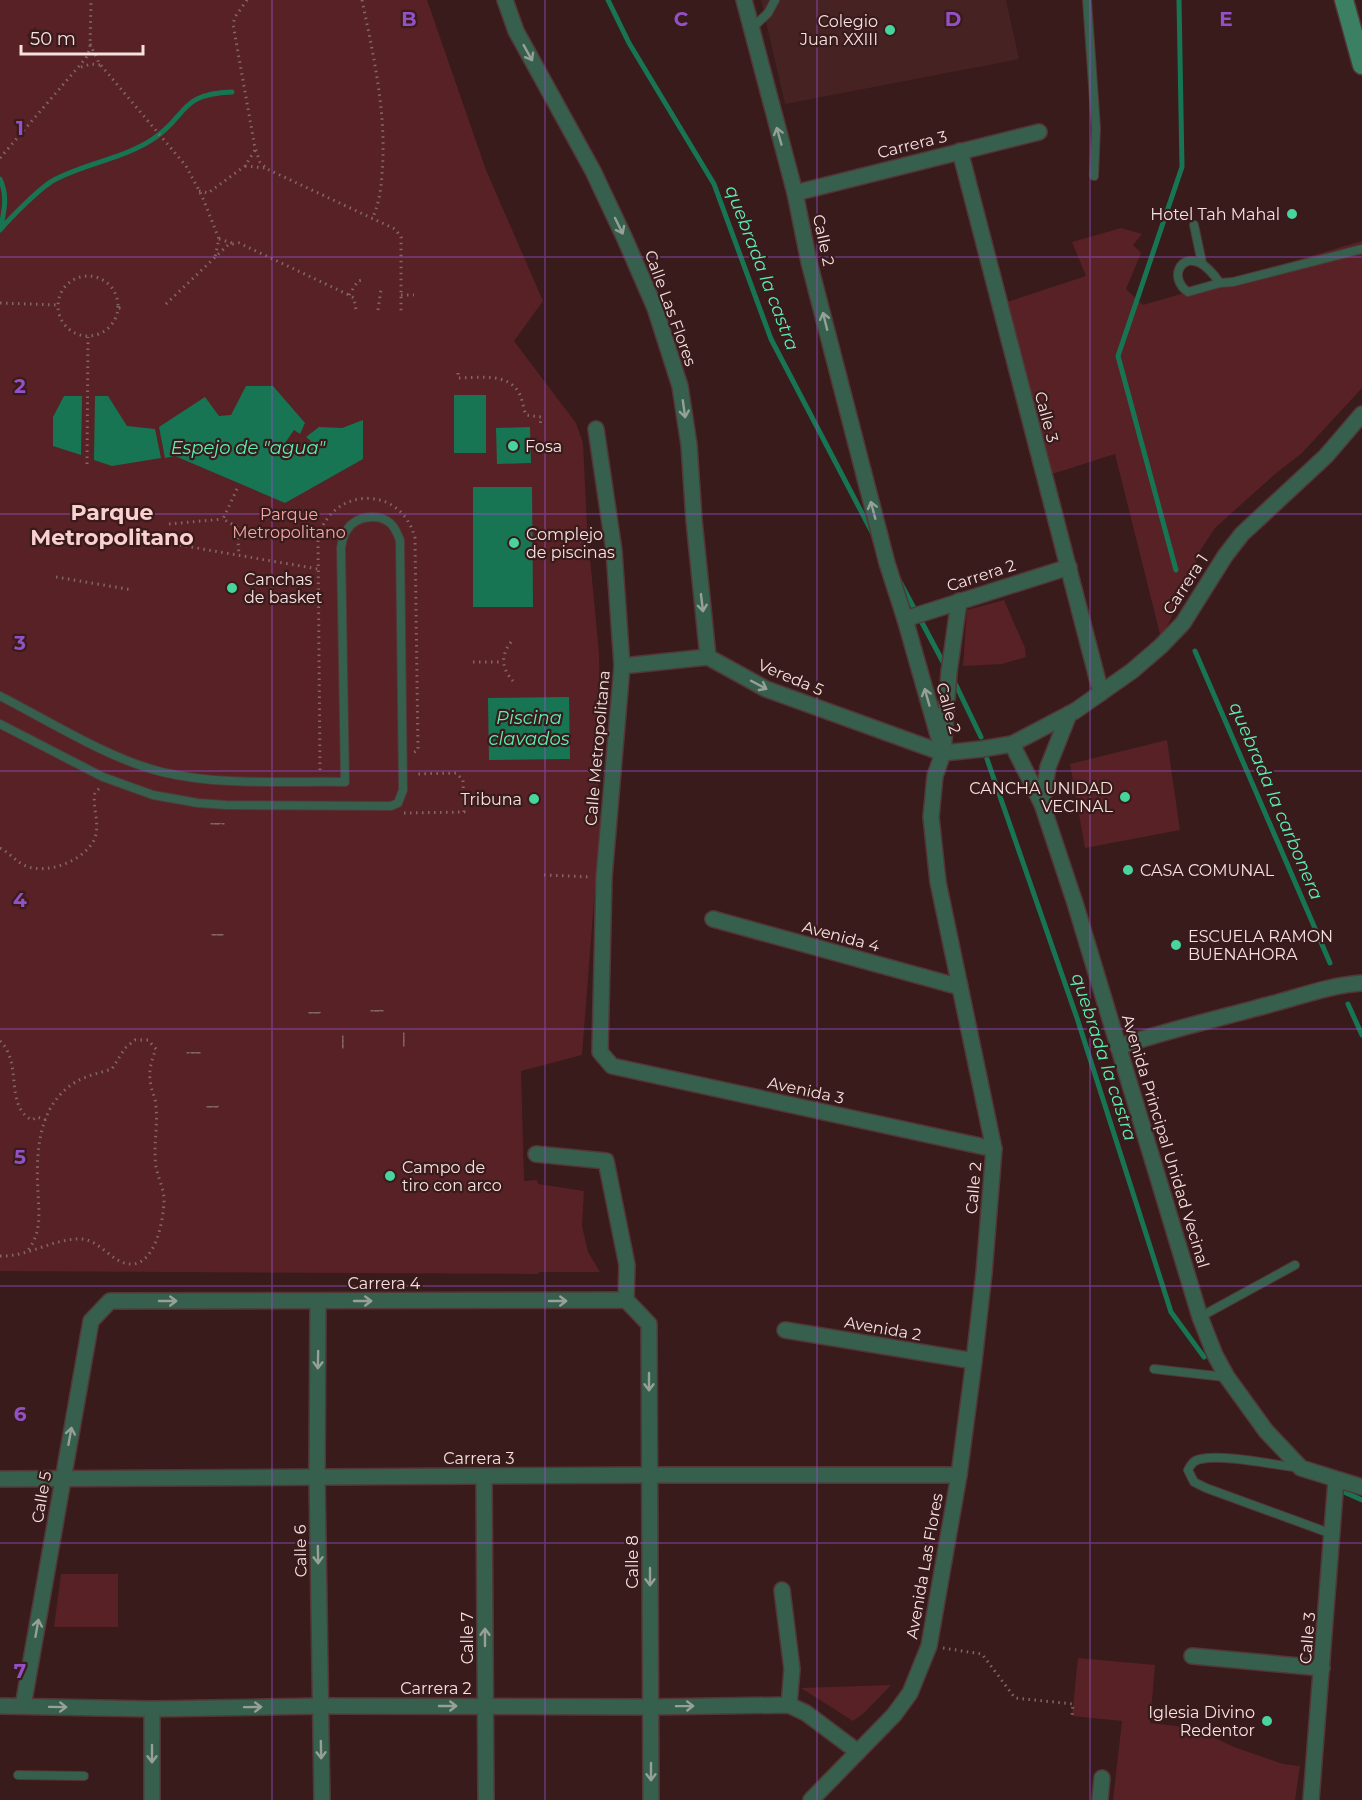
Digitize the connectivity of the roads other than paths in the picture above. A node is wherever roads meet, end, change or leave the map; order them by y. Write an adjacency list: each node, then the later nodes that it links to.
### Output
1 (505, 0): 21 (street, Calle Las Flores, one-way to 21)
2 (744, 0): 6 (street, Calle 2)
3 (775, 0): 6 (lane)
4 (1087, 0): 10 (lane)
5 (1344, 0): 7 (main road)
6 (751, 29): 11 (street, Calle 2, one-way to 6)
7 (1362, 65)
8 (1039, 132): 9 (street, Carrera 3)
9 (960, 151): 11 (street, Carrera 3); 18 (street, Calle 3)
10 (1094, 176)
11 (795, 193): 20 (street, Calle 2, one-way to 11)
12 (1194, 225): 14 (lane)
13 (1362, 249): 15 (lane)
14 (1202, 263): 15 (lane); 15 (lane)
15 (1221, 283)
16 (1362, 414): 23 (street, Carrera 1)
17 (596, 429): 22 (street, Calle Metropolitana)
18 (1069, 567): 19 (street, Carrera 2); 23 (street, Calle 3)
19 (959, 601): 20 (street, Carrera 2); 28 (street)
20 (905, 619): 28 (street, Calle 2, one-way to 20)
21 (708, 657): 22 (street); 28 (street, Vereda 5, one-way to 28)
22 (622, 666): 34 (street, Calle Metropolitana)
23 (1101, 693): 25 (street, Carrera 1)
24 (0, 696): 26 (lane)
25 (1069, 714): 27 (street, Carrera 1); 29 (street)
26 (0, 724)
27 (1012, 744): 28 (street, Carrera 1); 29 (street, Avenida Principal Unidad Vecinal)
28 (943, 753): 32 (street, Calle 2)
29 (1042, 804): 33 (street, Avenida Principal Unidad Vecinal)
30 (713, 919): 32 (street, Avenida 4)
31 (1362, 983): 33 (street)
32 (960, 987): 35 (street, Calle 2)
33 (1118, 1047): 41 (street, Avenida Principal Unidad Vecinal)
34 (612, 1066): 35 (street, Avenida 3)
35 (994, 1149): 43 (street, Calle 2)
36 (536, 1154): 38 (street)
37 (1295, 1265): 41 (lane)
38 (626, 1300): 40 (street, Carrera 4, one-way to 38); 47 (street, Calle 8, one-way to 47)
39 (110, 1301): 40 (street, Carrera 4, one-way to 40); 52 (street, Calle 5, one-way to 39)
40 (318, 1302): 49 (street, Calle 6, one-way to 49)
41 (1200, 1317): 45 (street, Avenida Principal Unidad Vecinal)
42 (785, 1330): 43 (street, Avenida 2)
43 (974, 1361): 48 (street, Calle 2)
44 (1154, 1369): 45 (lane)
45 (1227, 1377): 46 (street, Avenida Principal Unidad Vecinal)
46 (1301, 1468): 53 (street, Avenida Principal Unidad Vecinal); 55 (lane)
47 (650, 1475): 48 (street, Carrera 3); 50 (street, Carrera 3); 64 (street, Calle 8, one-way to 64)
48 (959, 1475): 66 (street, Avenida Las Flores)
49 (317, 1476): 50 (street, Carrera 3); 52 (street, Carrera 3); 62 (street, Calle 6, one-way to 62)
50 (484, 1476): 63 (street, Calle 7, one-way to 50)
51 (0, 1479): 52 (street, Carrera 3)
52 (62, 1480): 61 (street, Calle 5, one-way to 52)
53 (1336, 1480): 54 (street, Avenida Principal Unidad Vecinal); 55 (street, Calle 3)
54 (1362, 1487)
55 (1334, 1535): 58 (street, Calle 3)
56 (782, 1590): 59 (street)
57 (1192, 1656): 58 (street)
58 (1322, 1668): 76 (street, Calle 3)
59 (789, 1705): 64 (street, Carrera 2, one-way to 59); 66 (street)
60 (0, 1706): 61 (street, Carrera 2)
61 (24, 1706): 65 (street, Carrera 2, one-way to 65)
62 (320, 1706): 63 (street, Carrera 2, one-way to 63); 65 (street, Carrera 2, one-way to 62); 71 (street, Calle 6, one-way to 71)
63 (485, 1706): 64 (street, Carrera 2); 72 (street, Calle 7)
64 (651, 1707): 73 (street, Calle 8, one-way to 73)
65 (152, 1708): 70 (street, one-way to 70)
66 (858, 1752): 74 (street, Avenida Las Flores)
67 (18, 1775): 68 (lane)
68 (84, 1776)
69 (1102, 1778): 75 (street)
70 (152, 1800)
71 (322, 1800)
72 (486, 1800)
73 (651, 1800)
74 (811, 1800)
75 (1100, 1800)
76 (1311, 1800)

